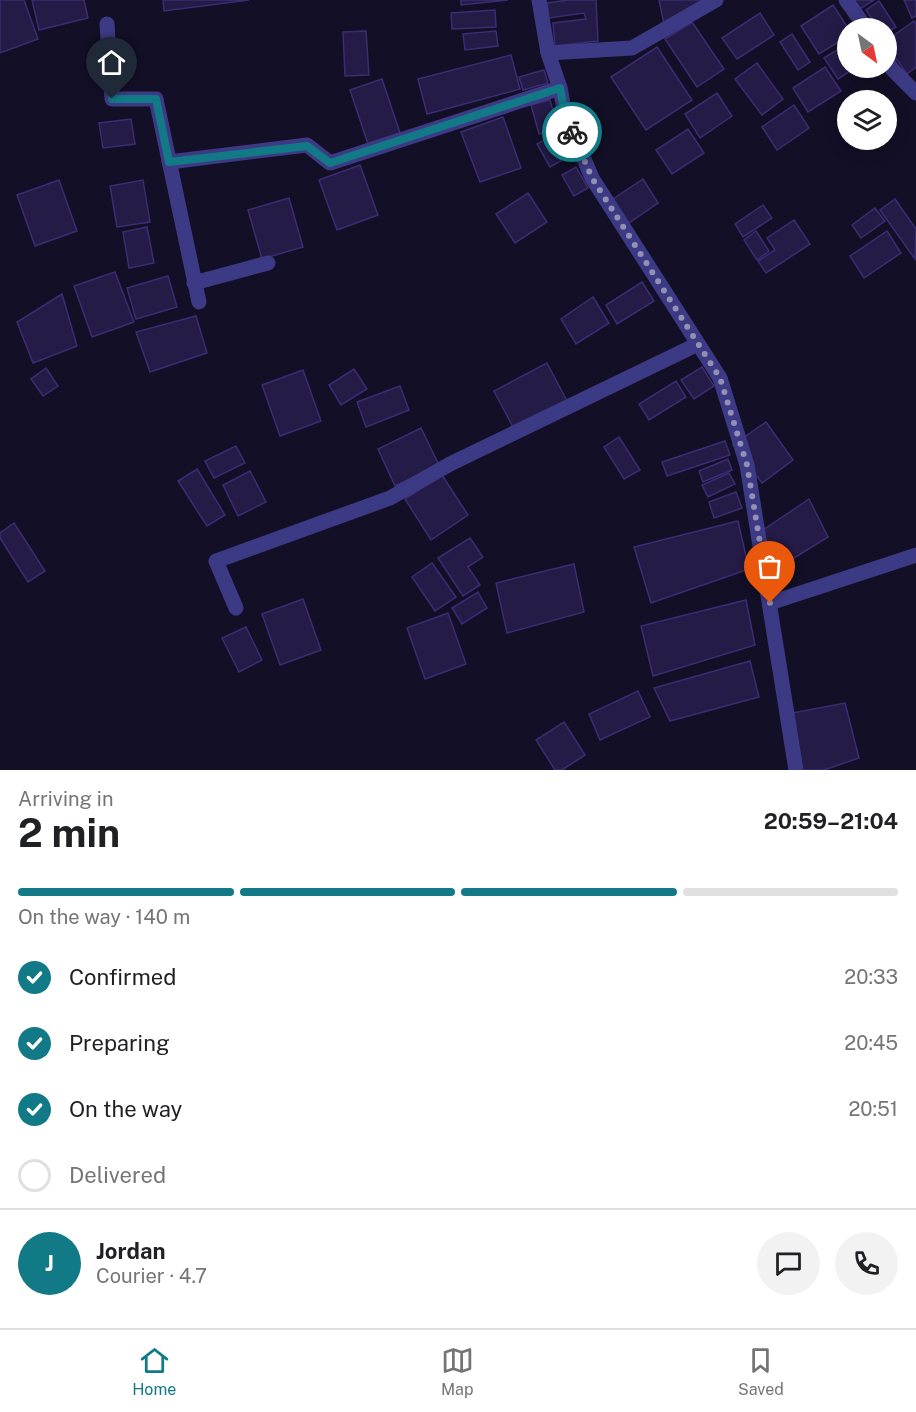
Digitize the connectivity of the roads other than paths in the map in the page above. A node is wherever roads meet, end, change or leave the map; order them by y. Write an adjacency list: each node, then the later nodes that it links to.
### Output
1 (539, 0): 6 (street)
2 (716, 0): 6 (street)
3 (846, 0): 4 (street)
4 (859, 18)
5 (107, 24): 10 (street)
6 (548, 53): 8 (street)
7 (897, 74): 9 (street)
8 (560, 88): 10 (street); 14 (street)
9 (916, 93)
10 (169, 162): 12 (street)
11 (268, 262): 12 (street)
12 (194, 282): 13 (street)
13 (199, 302)
14 (698, 344): 16 (street); 17 (street)
15 (916, 555): 16 (street)
16 (770, 603): 18 (street)
17 (236, 608)
18 (796, 770)

